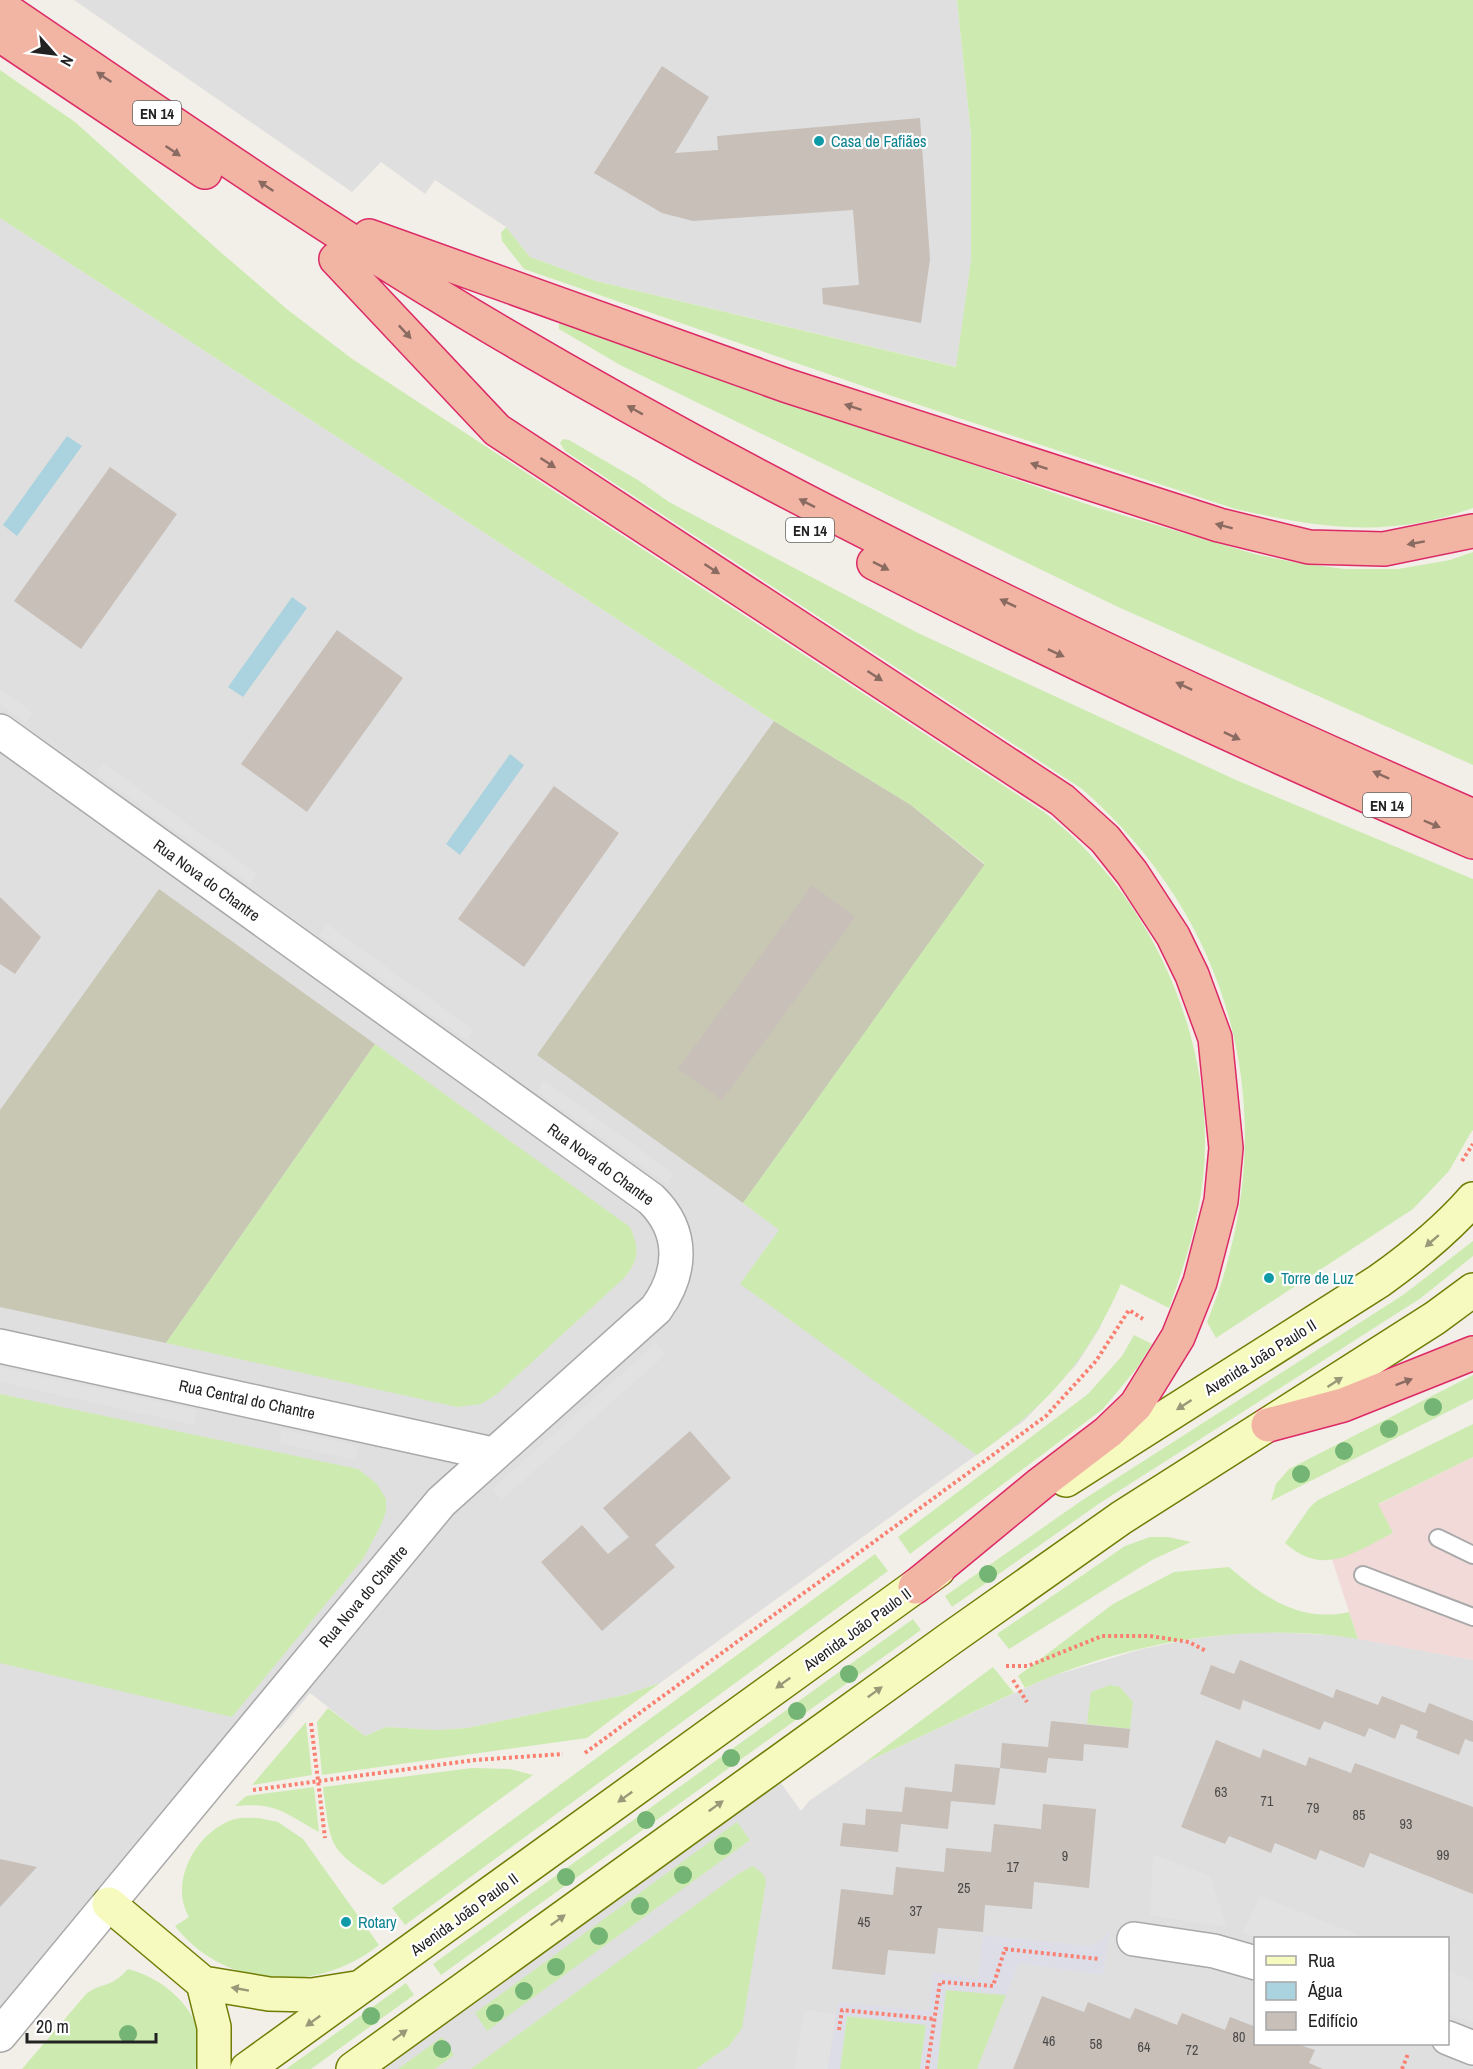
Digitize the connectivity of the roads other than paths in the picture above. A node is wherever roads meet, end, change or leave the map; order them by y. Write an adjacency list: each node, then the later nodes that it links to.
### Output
1 (0, 6): 3 (highway, EN 14, one-way to 1)
2 (0, 35): 4 (highway, EN 14, one-way to 4)
3 (315, 218): 5 (highway, one-way to 3); 7 (highway, EN 14, one-way to 3)
4 (336, 259): 8 (highway, EN 14, one-way to 8); 18 (highway, one-way to 18)
5 (1473, 531)
6 (0, 731): 14 (street, Rua Nova do Chantre)
7 (1473, 816)
8 (1473, 842)
9 (1473, 1199): 18 (main road, Avenida João Paulo II, one-way to 18)
10 (1473, 1290): 13 (main road, one-way to 10)
11 (0, 1346): 14 (street, Rua Central do Chantre)
12 (1473, 1353): 13 (highway, one-way to 12)
13 (1268, 1425): 30 (main road, one-way to 13)
14 (493, 1454): 20 (street, Rua Nova do Chantre)
15 (1438, 1538): 16 (lane)
16 (1473, 1556)
17 (1364, 1575): 19 (lane)
18 (915, 1587): 24 (main road, Avenida João Paulo II, one-way to 24)
19 (1473, 1617)
20 (109, 1904): 23 (main road); 25 (street, Rua Nova do Chantre)
21 (1134, 1939): 22 (street)
22 (1254, 1962)
23 (203, 1983): 24 (main road, one-way to 23); 28 (main road)
24 (360, 1988): 29 (main road, Avenida João Paulo II, one-way to 29)
25 (0, 2035)
26 (1449, 2038): 27 (street)
27 (1473, 2048)
28 (214, 2069)
29 (247, 2069)
30 (353, 2069)

